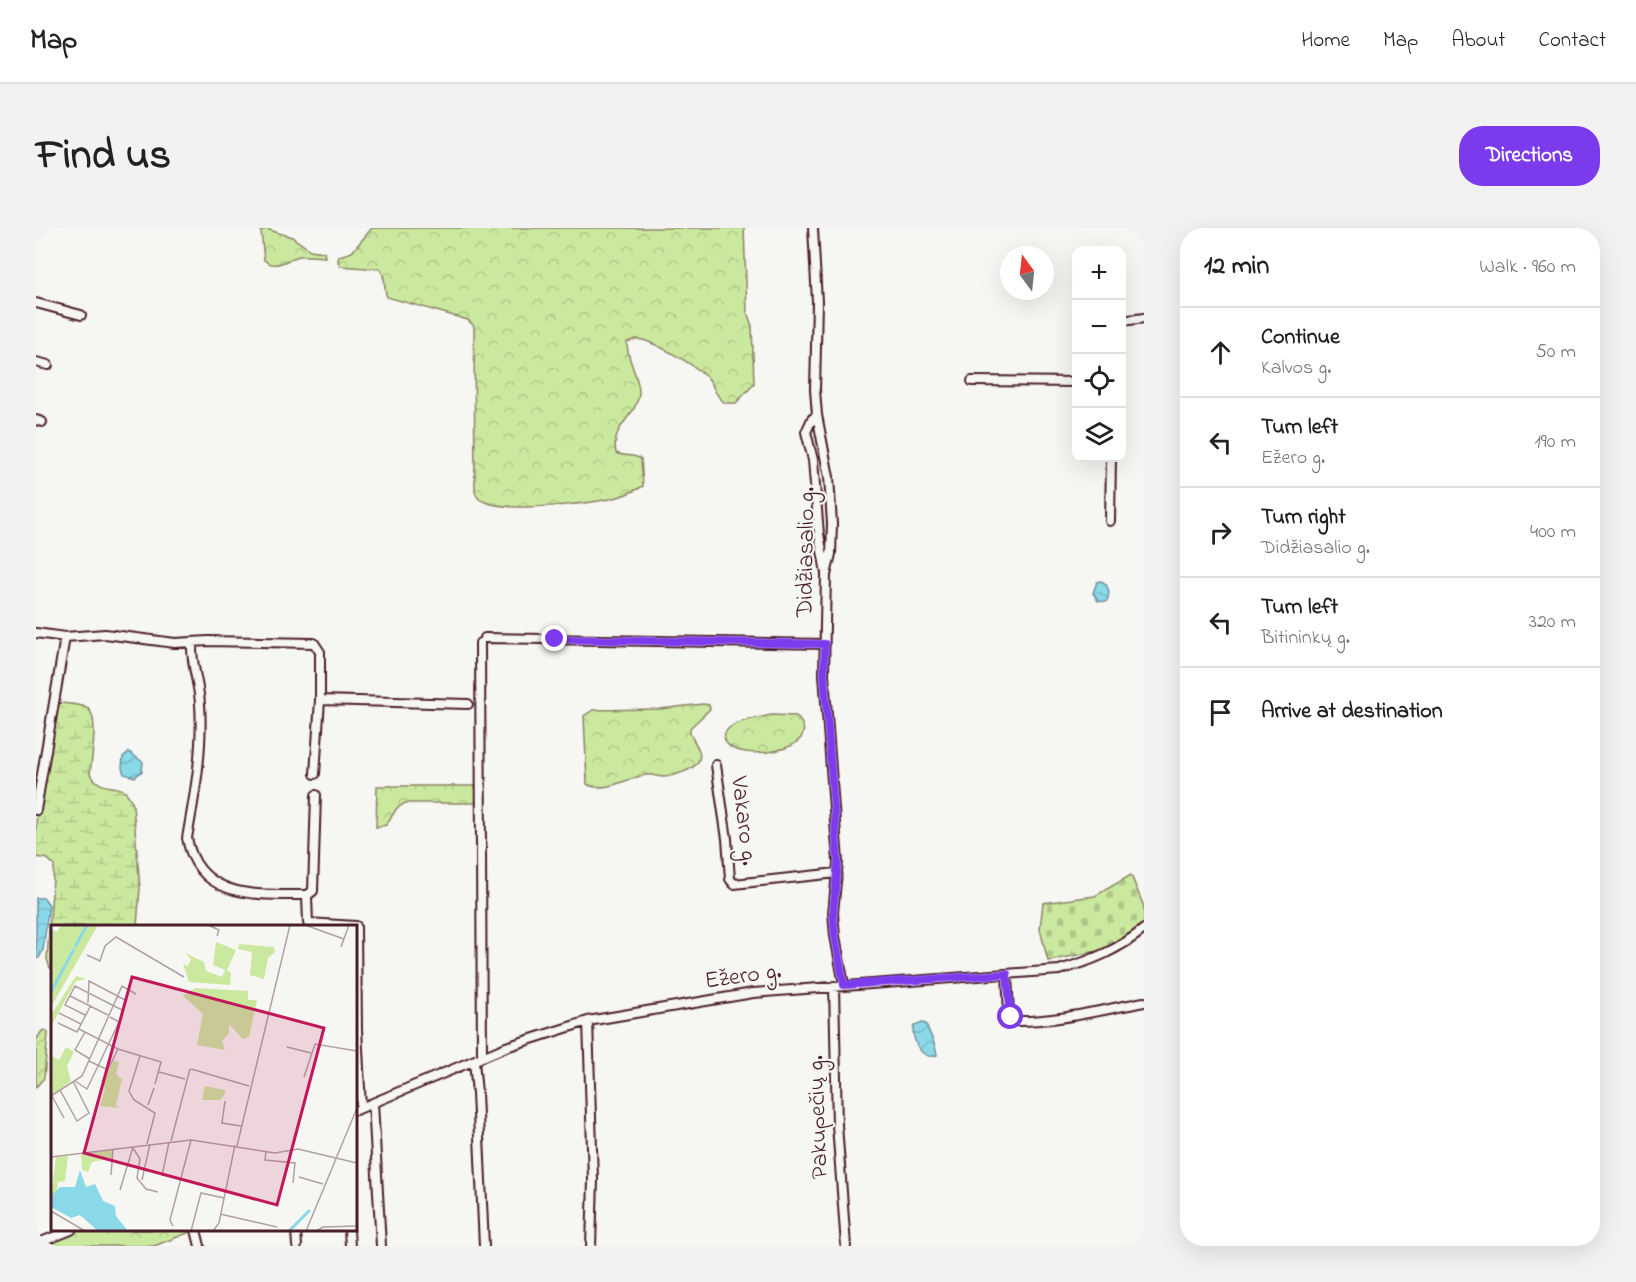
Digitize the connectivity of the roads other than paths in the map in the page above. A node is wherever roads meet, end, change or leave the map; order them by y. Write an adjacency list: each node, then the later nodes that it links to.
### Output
1 (813, 228): 10 (street, Didžiasalio g.)
2 (36, 303): 3 (street)
3 (81, 315)
4 (1144, 318): 5 (street)
5 (1126, 320)
6 (36, 362): 7 (street)
7 (48, 365)
8 (972, 381): 9 (street)
9 (1072, 382)
10 (817, 415): 13 (street, Didžiasalio g.); 13 (street)
11 (1111, 462): 12 (street)
12 (1110, 521)
13 (826, 575): 17 (street, Didžiasalio g.)
14 (36, 633): 15 (street)
15 (65, 637): 16 (street); 20 (street)
16 (192, 644): 18 (street); 26 (street)
17 (825, 644): 25 (street, Didžiasalio g.); 35 (street)
18 (320, 700): 19 (street); 22 (street)
19 (468, 704)
20 (40, 764): 24 (street)
21 (716, 765): 25 (street, Vakaro g.)
22 (315, 774)
23 (316, 795): 26 (street)
24 (36, 810)
25 (837, 873): 30 (street, Didžiasalio g.)
26 (306, 896): 27 (street)
27 (340, 925)
28 (1144, 929): 29 (street, Ežero g.)
29 (1007, 974): 30 (street, Ežero g.); 32 (street)
30 (844, 985): 31 (street, Ežero g.)
31 (834, 986): 33 (street, Ežero g.); 50 (street, Pakupečių g.)
32 (1144, 1002)
33 (588, 1021): 35 (street, Ežero g.); 49 (street)
34 (357, 1029): 38 (street)
35 (482, 1057): 36 (street, Ežero g.)
36 (474, 1061): 37 (street, Ežero g.); 48 (street)
37 (373, 1103): 38 (street, Ežero g.); 47 (street)
38 (358, 1109)
39 (68, 1231): 43 (street)
40 (196, 1231): 44 (street)
41 (296, 1231): 45 (street)
42 (349, 1231): 46 (street)
43 (36, 1244)
44 (200, 1246)
45 (297, 1246)
46 (350, 1246)
47 (381, 1246)
48 (484, 1246)
49 (591, 1246)
50 (846, 1246)

